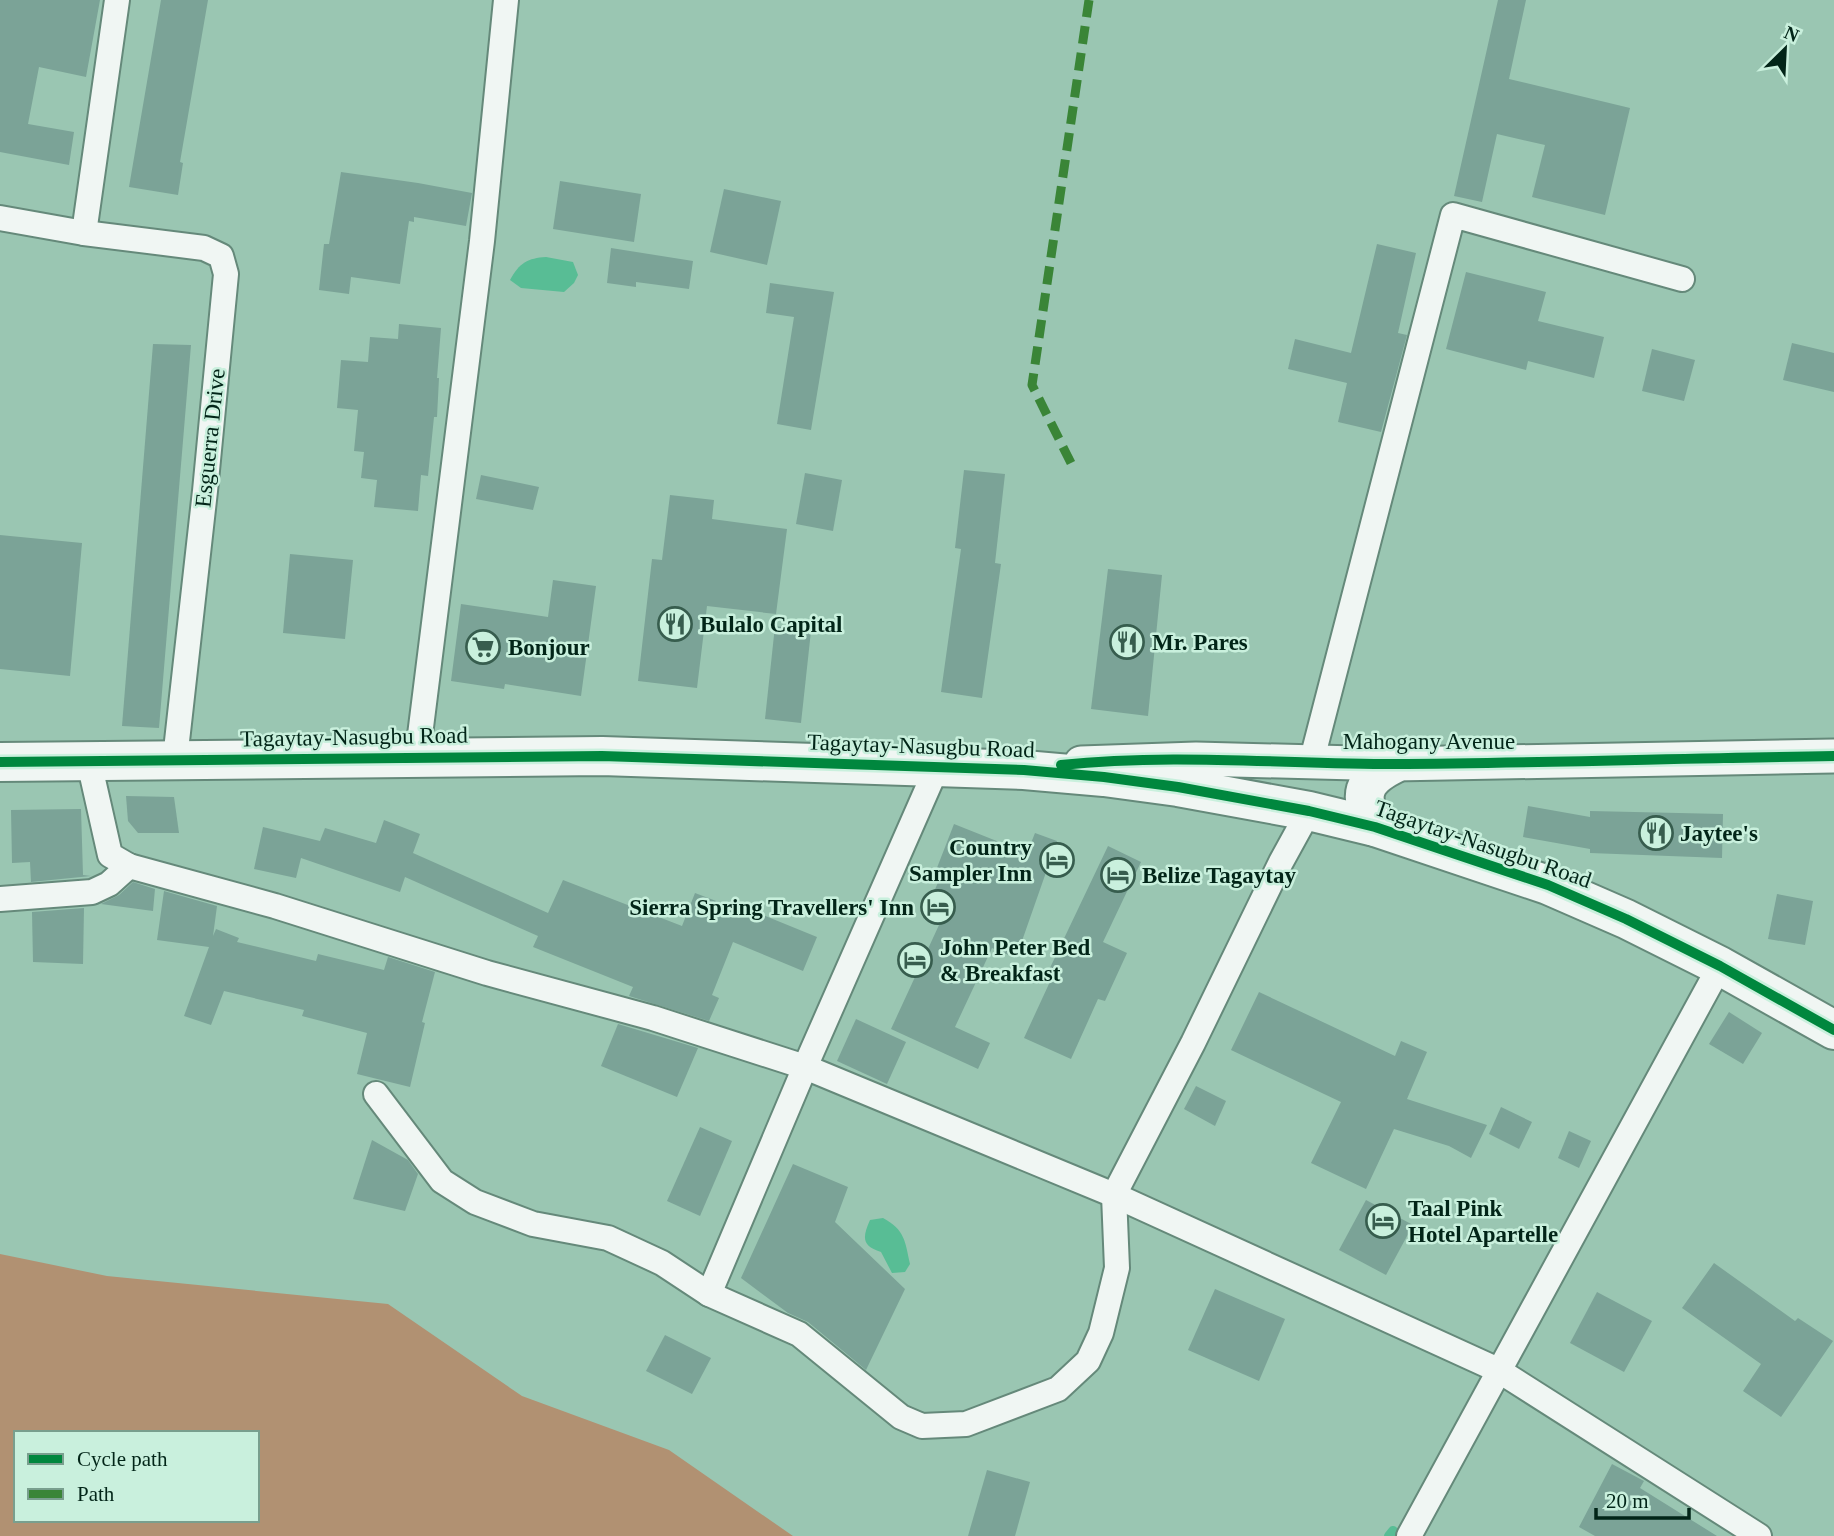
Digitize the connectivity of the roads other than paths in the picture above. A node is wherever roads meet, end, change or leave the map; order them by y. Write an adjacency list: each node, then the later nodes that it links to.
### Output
1 (117, 0): 4 (street)
2 (506, 0): 8 (street)
3 (0, 218): 4 (street, Esguerra Drive)
4 (84, 233): 7 (street, Esguerra Drive)
5 (1682, 279): 11 (street)
6 (1834, 756): 12 (main road, Mahogany Avenue)
7 (175, 759): 8 (main road, Tagaytay-Nasugbu Road); 10 (main road, Tagaytay-Nasugbu Road)
8 (417, 759): 13 (main road, Tagaytay-Nasugbu Road)
9 (0, 762): 10 (main road, Tagaytay-Nasugbu Road)
10 (89, 762): 17 (street)
11 (1311, 763): 12 (main road, Mahogany Avenue); 14 (main road, Mahogany Avenue)
12 (1394, 764): 16 (main road)
13 (937, 767): 14 (main road, Tagaytay-Nasugbu Road); 21 (street)
14 (1024, 769): 15 (main road, Tagaytay-Nasugbu Road)
15 (1309, 811): 16 (main road, Tagaytay-Nasugbu Road); 23 (street)
16 (1375, 827): 19 (main road, Tagaytay-Nasugbu Road)
17 (130, 866): 18 (street); 21 (street)
18 (0, 899)
19 (1720, 966): 20 (main road, Tagaytay-Nasugbu Road); 25 (street)
20 (1834, 1030)
21 (806, 1067): 23 (street); 24 (street)
22 (376, 1094): 24 (street)
23 (1114, 1195): 24 (street); 25 (street)
24 (709, 1294)
25 (1498, 1370): 26 (street); 27 (street)
26 (1409, 1536)
27 (1759, 1536)

